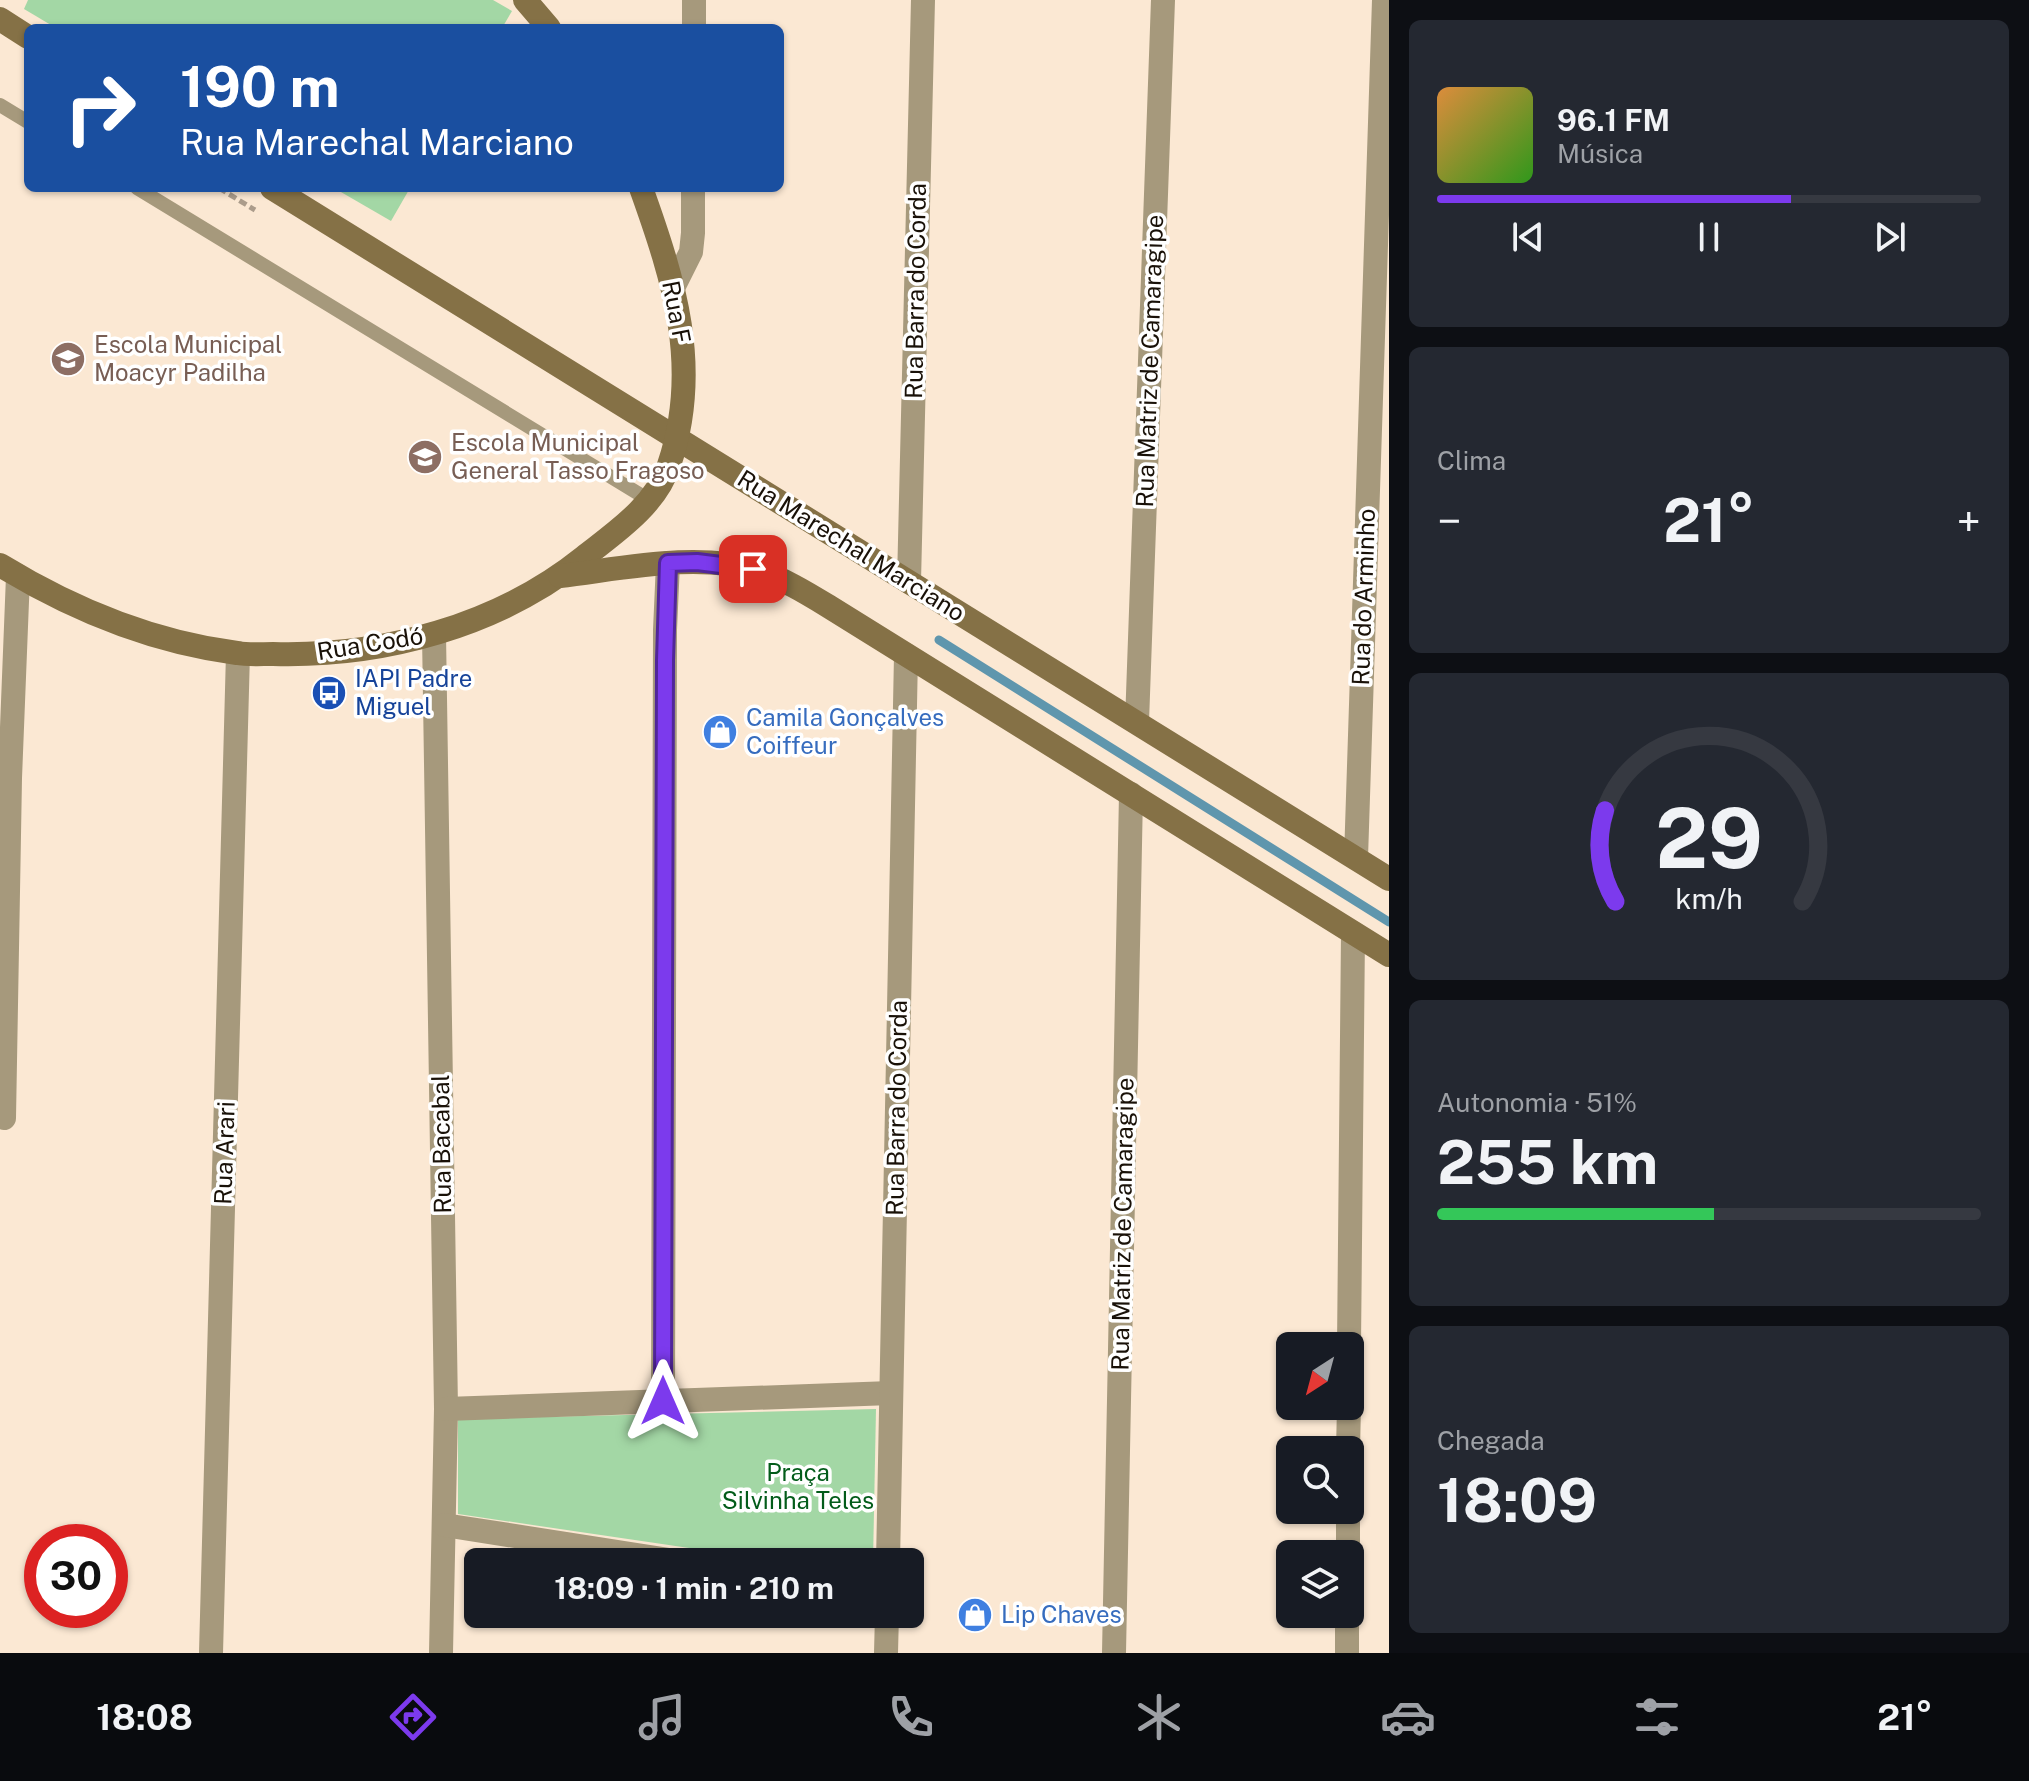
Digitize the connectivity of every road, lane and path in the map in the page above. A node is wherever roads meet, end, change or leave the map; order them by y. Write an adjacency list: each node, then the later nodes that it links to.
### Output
1 (525, 0): 7 (main road)
2 (694, 0): 8 (street)
3 (923, 0): 22 (street, Rua Barra do Corda)
4 (1163, 0): 26 (street, Rua Matriz de Camaragipe)
5 (1384, 0): 28 (street, Rua do Arminho)
6 (0, 19): 9 (main road)
7 (546, 24)
8 (694, 24)
9 (24, 34)
10 (0, 105): 11 (lane)
11 (24, 120)
12 (144, 192): 18 (lane)
13 (278, 192): 17 (main road, Rua Marechal Marciano)
14 (642, 192): 16 (main road, Rua F)
15 (693, 192): 16 (street)
16 (673, 288): 17 (main road, Rua F)
17 (677, 439): 18 (main road, Rua Codó); 22 (main road, Rua Marechal Marciano)
18 (649, 500): 21 (main road, Rua Codó)
19 (668, 563): 21 (main road); 25 (main road); 35 (street)
20 (9, 570): 24 (main road, Rua Codó); 32 (street)
21 (560, 576): 23 (main road, Rua Codó)
22 (909, 582): 26 (main road, Rua Marechal Marciano)
23 (434, 634): 24 (main road, Rua Codó); 36 (street, Rua Bacabal)
24 (238, 653): 42 (street, Rua Arari)
25 (906, 655): 27 (main road); 34 (street, Rua Barra do Corda)
26 (1137, 722): 28 (main road, Rua Marechal Marciano)
27 (1131, 794): 30 (main road); 45 (street, Rua Matriz de Camaragipe)
28 (1356, 858): 29 (main road, Rua Marechal Marciano)
29 (1389, 879)
30 (1353, 933): 31 (main road); 33 (street)
31 (1389, 955)
32 (4, 1118)
33 (1349, 1332)
34 (891, 1393): 35 (street); 39 (street, Rua Barra do Corda)
35 (663, 1401): 36 (street)
36 (446, 1409): 37 (street, Rua Bacabal)
37 (444, 1525): 38 (street); 43 (street, Rua Bacabal)
38 (592, 1548)
39 (888, 1548)
40 (887, 1628): 44 (street)
41 (1347, 1628): 46 (street)
42 (211, 1653)
43 (441, 1653)
44 (886, 1653)
45 (1114, 1653)
46 (1347, 1653)

